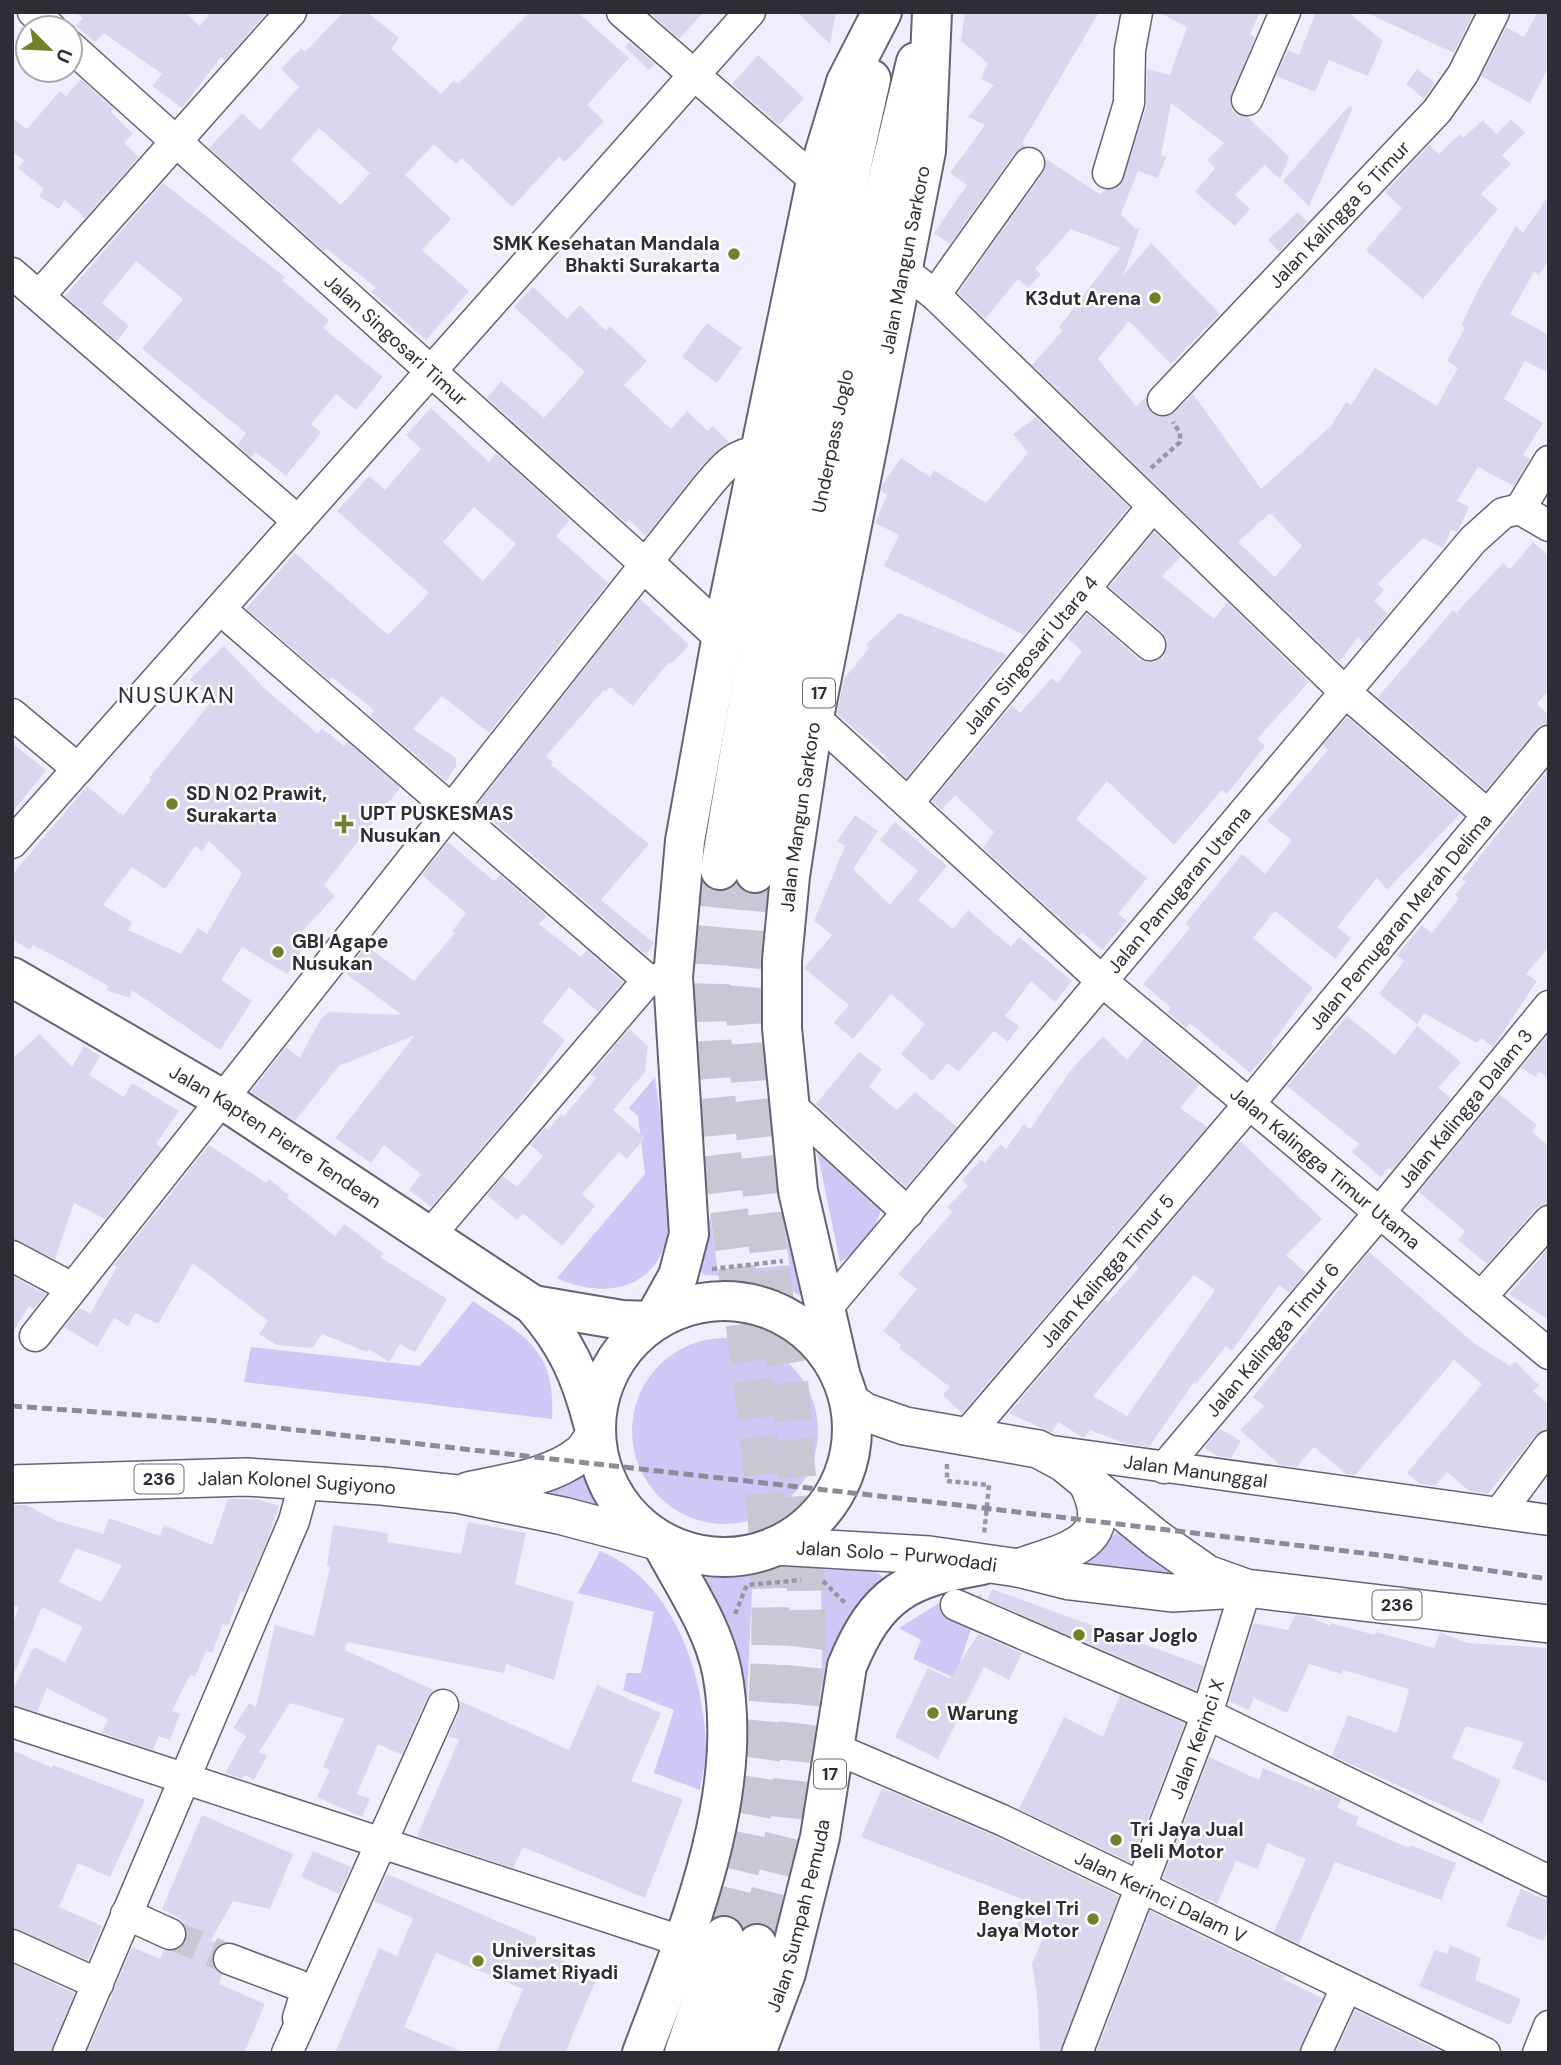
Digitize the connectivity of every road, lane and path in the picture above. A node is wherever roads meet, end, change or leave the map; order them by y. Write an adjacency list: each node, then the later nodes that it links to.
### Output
1 (291, 12): 12 (street)
2 (622, 12): 10 (street)
3 (750, 12): 10 (street)
4 (884, 12): 5 (highway, Underpass Joglo); 15 (highway, 17)
5 (931, 12): 16 (highway, Jalan Mangun Sarkoro / 17)
6 (1137, 12): 14 (street)
7 (1285, 12): 11 (street)
8 (1494, 12): 21 (street, Jalan Kalingga 5 Timur)
9 (84, 59): 12 (street, Jalan Singosari Timur)
10 (694, 77): 15 (street); 20 (street)
11 (1247, 100)
12 (176, 141): 19 (street); 20 (street, Jalan Singosari Timur)
13 (1029, 163): 18 (street)
14 (1108, 173)
15 (816, 181): 22 (highway, 17)
16 (904, 271): 18 (street); 36 (highway, Jalan Mangun Sarkoro / 17)
17 (12, 273): 19 (street)
18 (935, 295): 24 (street)
19 (38, 296): 27 (street)
20 (432, 372): 27 (street); 29 (street, Jalan Singosari Timur)
21 (1163, 400): 24 (path)
22 (760, 452): 29 (street); 32 (highway, 17)
23 (1549, 461): 26 (street)
24 (1132, 485): 25 (street)
25 (1153, 506): 30 (street, Jalan Singosari Utara 4); 34 (street)
26 (1520, 509): 28 (street); 34 (street, Jalan Pamugaran Utama)
27 (298, 521): 31 (street)
28 (1549, 526)
29 (645, 564): 32 (main road, Jalan Singosari Timur); 40 (street)
30 (1086, 590): 33 (street); 39 (street, Jalan Singosari Utara 4)
31 (220, 609): 38 (street); 40 (street)
32 (722, 635): 44 (highway, 17)
33 (1150, 645)
34 (1345, 692): 41 (street); 45 (street, Jalan Pamugaran Utama)
35 (12, 714): 38 (street)
36 (814, 718): 39 (street, Jalan Kalingga Timur Utama); 48 (highway, Jalan Mangun Sarkoro / 17)
37 (1549, 741): 41 (street, Jalan Pemugaran Merah Delima)
38 (78, 769): 42 (street)
39 (908, 803): 45 (street, Jalan Kalingga Timur Utama)
40 (451, 809): 44 (street); 47 (street)
41 (1488, 815): 49 (street, Jalan Pemugaran Merah Delima)
42 (12, 842)
43 (12, 977): 47 (highway, Jalan Kapten Pierre Tendean)
44 (661, 978): 53 (street); 61 (highway, 17)
45 (1102, 982): 49 (street, Jalan Kalingga Timur Utama); 51 (street, Jalan Pamugaran Utama)
46 (1549, 1006): 50 (street, Jalan Kalingga Dalam 3)
47 (222, 1100): 53 (highway, Jalan Kapten Pierre Tendean); 57 (street)
48 (788, 1102): 51 (street); 60 (highway, Jalan Mangun Sarkoro / 17)
49 (1250, 1104): 50 (street, Jalan Kalingga Timur Utama); 67 (street, Jalan Kalingga Timur 5)
50 (1380, 1212): 58 (street, Jalan Kalingga Timur Utama); 69 (street, Jalan Kalingga Timur 6)
51 (908, 1213): 60 (street, Jalan Pamugaran Utama)
52 (1549, 1221): 58 (street)
53 (430, 1235): 59 (highway, Jalan Kapten Pierre Tendean)
54 (12, 1256): 57 (street)
55 (788, 1261): 56 (path)
56 (706, 1262)
57 (72, 1288): 62 (street)
58 (1481, 1297): 63 (street, Jalan Kalingga Timur Utama)
59 (533, 1305): 61 (highway, Jalan Kapten Pierre Tendean); 65 (highway, Jalan Kapten Pierre Tendean)
60 (826, 1309): 64 (highway, Jalan Mangun Sarkoro / 17)
61 (653, 1321): 64 (highway, 17); 65 (highway, 17)
62 (35, 1336)
63 (1549, 1354)
64 (845, 1389): 67 (main road, Jalan Manunggal); 77 (highway, 17)
65 (596, 1433): 73 (main road, Jalan Kolonel Sugiyono / 236); 76 (highway, 17)
66 (1549, 1446): 74 (street)
67 (956, 1447): 68 (main road, Jalan Manunggal); 78 (path)
68 (1038, 1449): 69 (street, Jalan Manunggal); 71 (main road, Jalan Solo - Purwodadi / 236)
69 (1164, 1468): 74 (street, Jalan Manunggal)
70 (305, 1481): 72 (main road, Jalan Kolonel Sugiyono / 236); 73 (main road, Jalan Kolonel Sugiyono / 236); 90 (street)
71 (1087, 1482): 78 (main road, Jalan Solo - Purwodadi); 81 (main road, Jalan Solo - Purwodadi / 236)
72 (12, 1484)
73 (457, 1494): 76 (main road, Jalan Kolonel Sugiyono / 236)
74 (1500, 1512): 75 (street, Jalan Manunggal)
75 (1549, 1520)
76 (661, 1542): 77 (highway, 17); 96 (highway, 17)
77 (775, 1546): 78 (main road, Jalan Solo - Purwodadi / 236)
78 (994, 1559): 81 (main road, Jalan Solo - Purwodadi / 236); 89 (highway, Jalan Sumpah Pemuda / 17)
79 (820, 1579): 83 (path)
80 (807, 1580): 84 (path)
81 (1246, 1588): 85 (main road, Jalan Solo - Purwodadi / 236); 87 (street, Jalan Kerinci X)
82 (956, 1605): 87 (street)
83 (854, 1613)
84 (733, 1618)
85 (1549, 1623)
86 (443, 1705): 91 (street)
87 (1207, 1714): 92 (street); 93 (street, Jalan Kerinci X)
88 (12, 1722): 90 (street)
89 (834, 1748): 93 (street, Jalan Kerinci Dalam V); 107 (highway, Jalan Sumpah Pemuda / 17)
90 (182, 1780): 91 (street); 94 (street)
91 (381, 1841): 96 (street); 103 (street)
92 (1549, 1881)
93 (1142, 1890): 100 (street, Jalan Kerinci Dalam V); 108 (street, Jalan Kerinci X)
94 (126, 1914): 95 (street); 99 (street)
95 (170, 1934)
96 (684, 1942): 104 (highway, 17)
97 (12, 1945): 99 (street)
98 (229, 1959): 103 (street)
99 (98, 1984): 102 (street)
100 (1346, 1988): 109 (street); 110 (street, Jalan Kerinci Dalam V)
101 (1549, 2026): 111 (street)
102 (68, 2053)
103 (285, 2053)
104 (642, 2053)
105 (684, 2053): 106 (highway)
106 (718, 2053)
107 (756, 2053)
108 (1077, 2053)
109 (1316, 2053)
110 (1485, 2053)
111 (1538, 2053)

